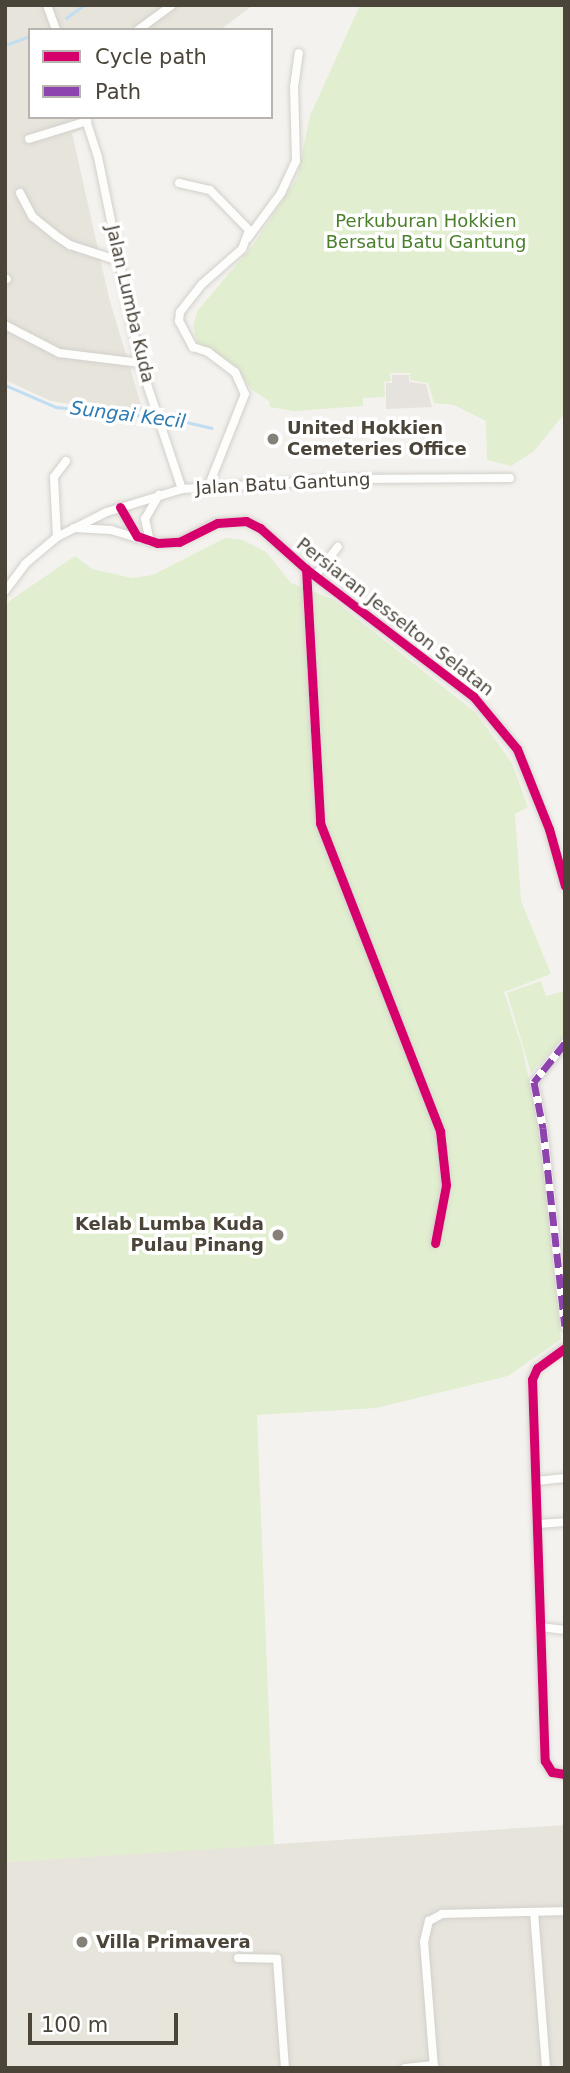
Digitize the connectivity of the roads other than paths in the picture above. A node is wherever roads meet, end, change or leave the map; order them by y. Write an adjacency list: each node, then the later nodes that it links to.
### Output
1 (47, 5): 3 (street)
2 (172, 5): 4 (street)
3 (55, 28)
4 (141, 28)
5 (299, 53): 10 (street)
6 (86, 119): 7 (street); 11 (street, Jalan Lumba Kuda)
7 (29, 139)
8 (179, 183): 10 (street)
9 (20, 193): 11 (street)
10 (248, 238): 16 (street)
11 (119, 261): 13 (street, Jalan Lumba Kuda)
12 (5, 325): 13 (street)
13 (140, 363): 17 (street, Jalan Lumba Kuda)
14 (65, 461): 21 (street)
15 (510, 478): 16 (street, Jalan Batu Gantung)
16 (209, 485): 17 (street, Jalan Batu Gantung)
17 (182, 489): 18 (street, Jalan Batu Gantung)
18 (159, 495): 19 (street, Jalan Batu Gantung); 22 (street)
19 (120, 507): 20 (street, Jalan Batu Gantung); 22 (street)
20 (74, 528): 21 (street, Jalan Batu Gantung); 22 (street)
21 (57, 537): 26 (street, Jalan Batu Gantung)
22 (146, 541): 24 (street, Persiaran Jesselton Selatan)
23 (338, 547): 25 (street)
24 (306, 569): 25 (street, Persiaran Jesselton Selatan); 29 (street)
25 (315, 576): 27 (street, Persiaran Jesselton Selatan)
26 (5, 591)
27 (565, 886)
28 (565, 1043): 30 (street)
29 (435, 1243)
30 (565, 1326)
31 (565, 1348): 33 (street)
32 (565, 1478): 33 (street)
33 (536, 1481): 35 (street)
34 (565, 1522): 35 (street)
35 (538, 1524): 36 (street)
36 (540, 1627): 37 (street); 38 (street)
37 (565, 1630)
38 (565, 1774)
39 (565, 1911): 40 (street)
40 (534, 1912): 42 (street); 45 (street)
41 (238, 1958): 43 (street)
42 (434, 2067): 44 (street)
43 (285, 2068)
44 (405, 2068)
45 (546, 2068)

